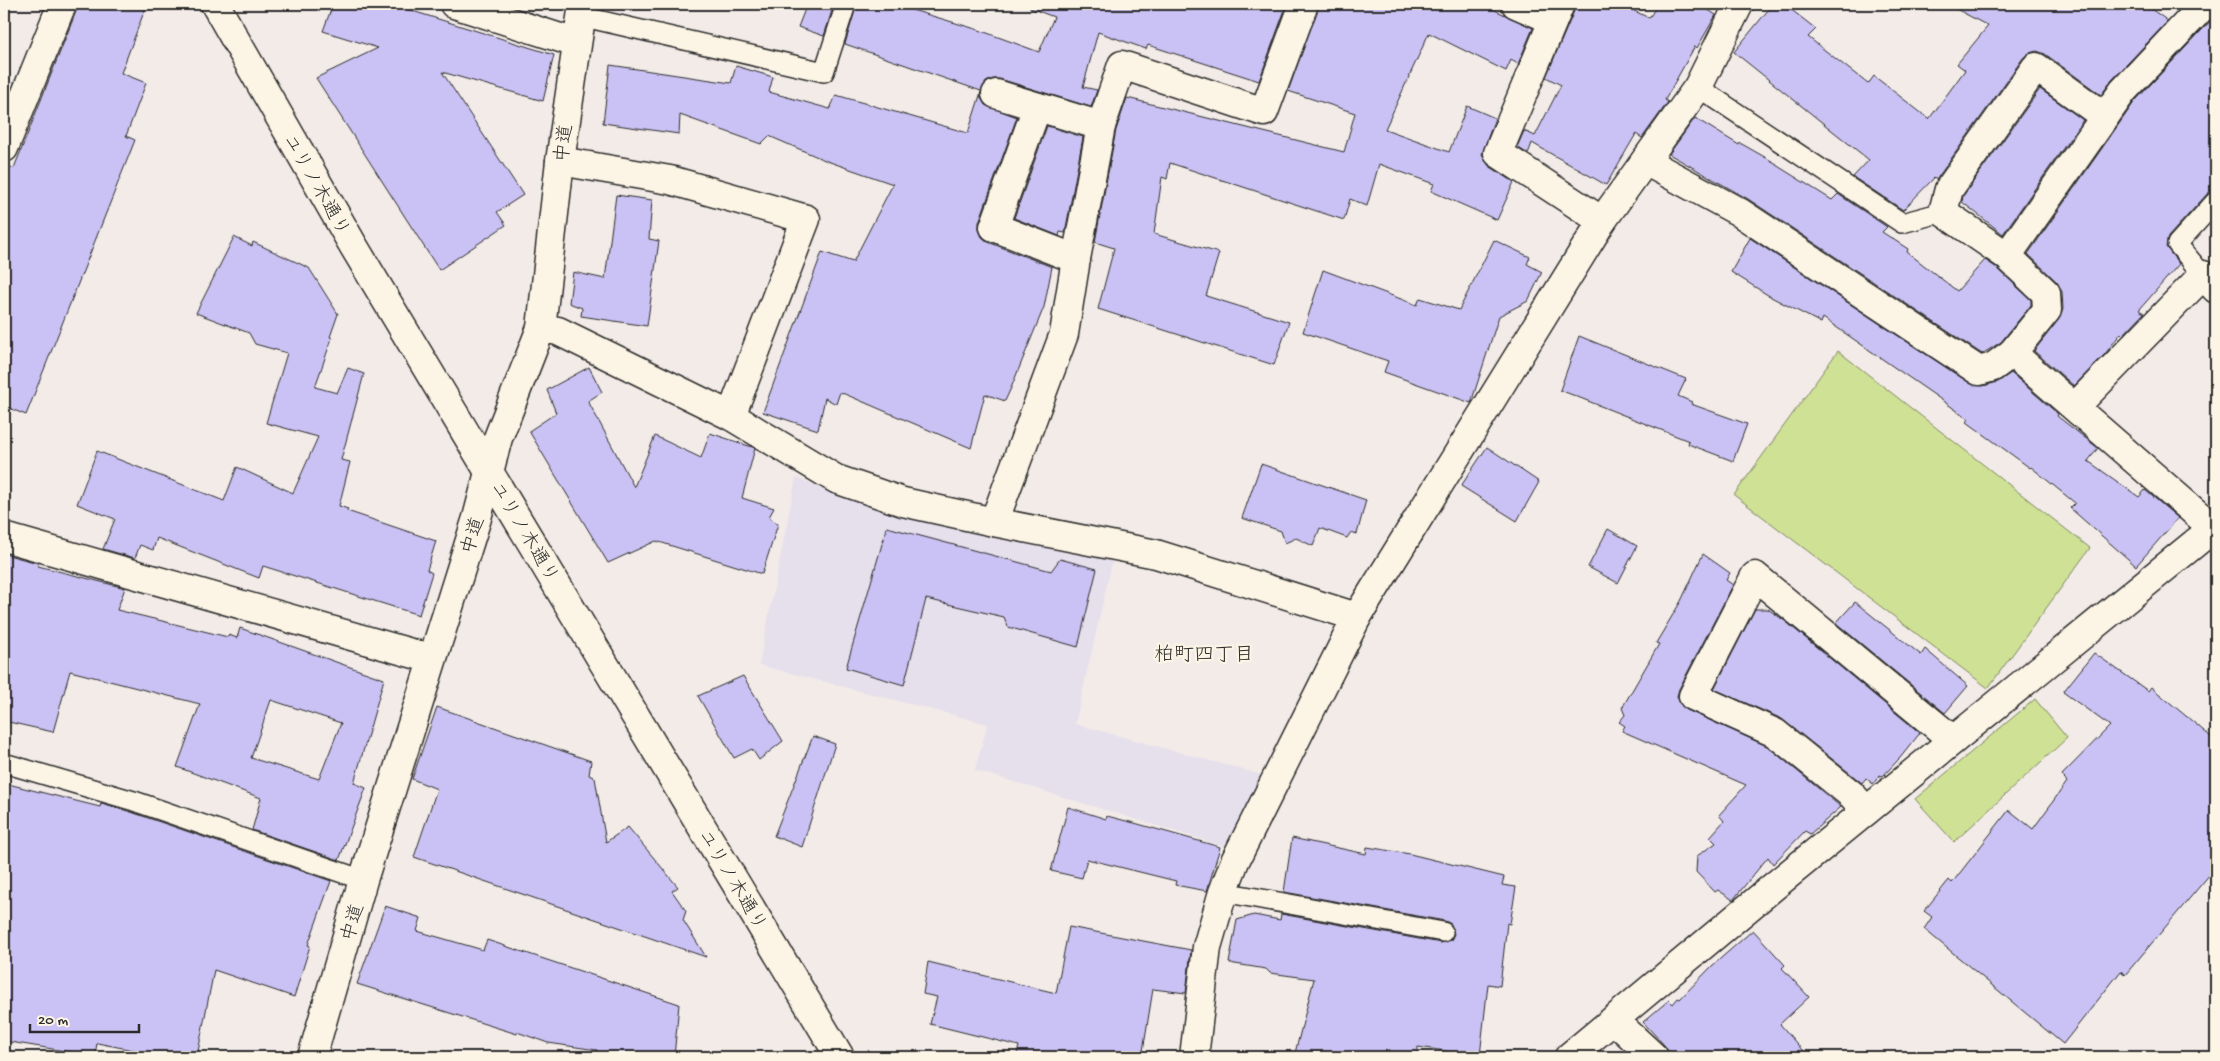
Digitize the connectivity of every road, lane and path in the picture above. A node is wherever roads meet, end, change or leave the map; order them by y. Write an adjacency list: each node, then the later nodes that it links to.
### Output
1 (62, 4): 14 (street)
2 (215, 4): 31 (street, ユリノ木通り)
3 (454, 4): 11 (street)
4 (846, 4): 9 (lane)
5 (1304, 4): 17 (street)
6 (1516, 4): 10 (street)
7 (1739, 4): 12 (street)
8 (2205, 4): 16 (street)
9 (581, 10): 11 (street, 中道)
10 (1556, 12): 23 (street)
11 (576, 43): 19 (street, 中道)
12 (1698, 88): 20 (street); 22 (lane)
13 (996, 94): 15 (street)
14 (12, 107): 18 (street)
15 (1037, 107): 17 (street); 25 (street)
16 (2105, 117): 22 (street); 24 (street)
17 (1101, 126): 25 (street)
18 (4, 148)
19 (560, 161): 27 (street, 中道); 30 (street)
20 (1645, 161): 23 (street); 28 (street)
21 (2216, 201): 26 (lane)
22 (1942, 212): 24 (street)
23 (1602, 220): 35 (street)
24 (2007, 256): 28 (street)
25 (1076, 259): 32 (street)
26 (2210, 282): 29 (street)
27 (541, 328): 30 (street); 31 (street, 中道)
28 (2012, 353): 29 (street)
29 (2075, 407): 33 (street)
30 (731, 416): 32 (street)
31 (490, 471): 36 (street, 中道); 45 (street, ユリノ木通り)
32 (994, 522): 35 (street)
33 (2215, 527): 37 (street)
34 (4, 537): 36 (street)
35 (1357, 617): 41 (street)
36 (432, 659): 40 (street, 中道)
37 (1953, 740): 39 (street); 39 (street)
38 (4, 763): 40 (lane)
39 (1866, 811): 43 (street)
40 (363, 880): 44 (street, 中道)
41 (1223, 892): 42 (lane); 46 (street)
42 (1444, 932)
43 (1615, 1021): 47 (street); 48 (street)
44 (312, 1057)
45 (840, 1057)
46 (1194, 1057)
47 (1569, 1057)
48 (1654, 1057)

